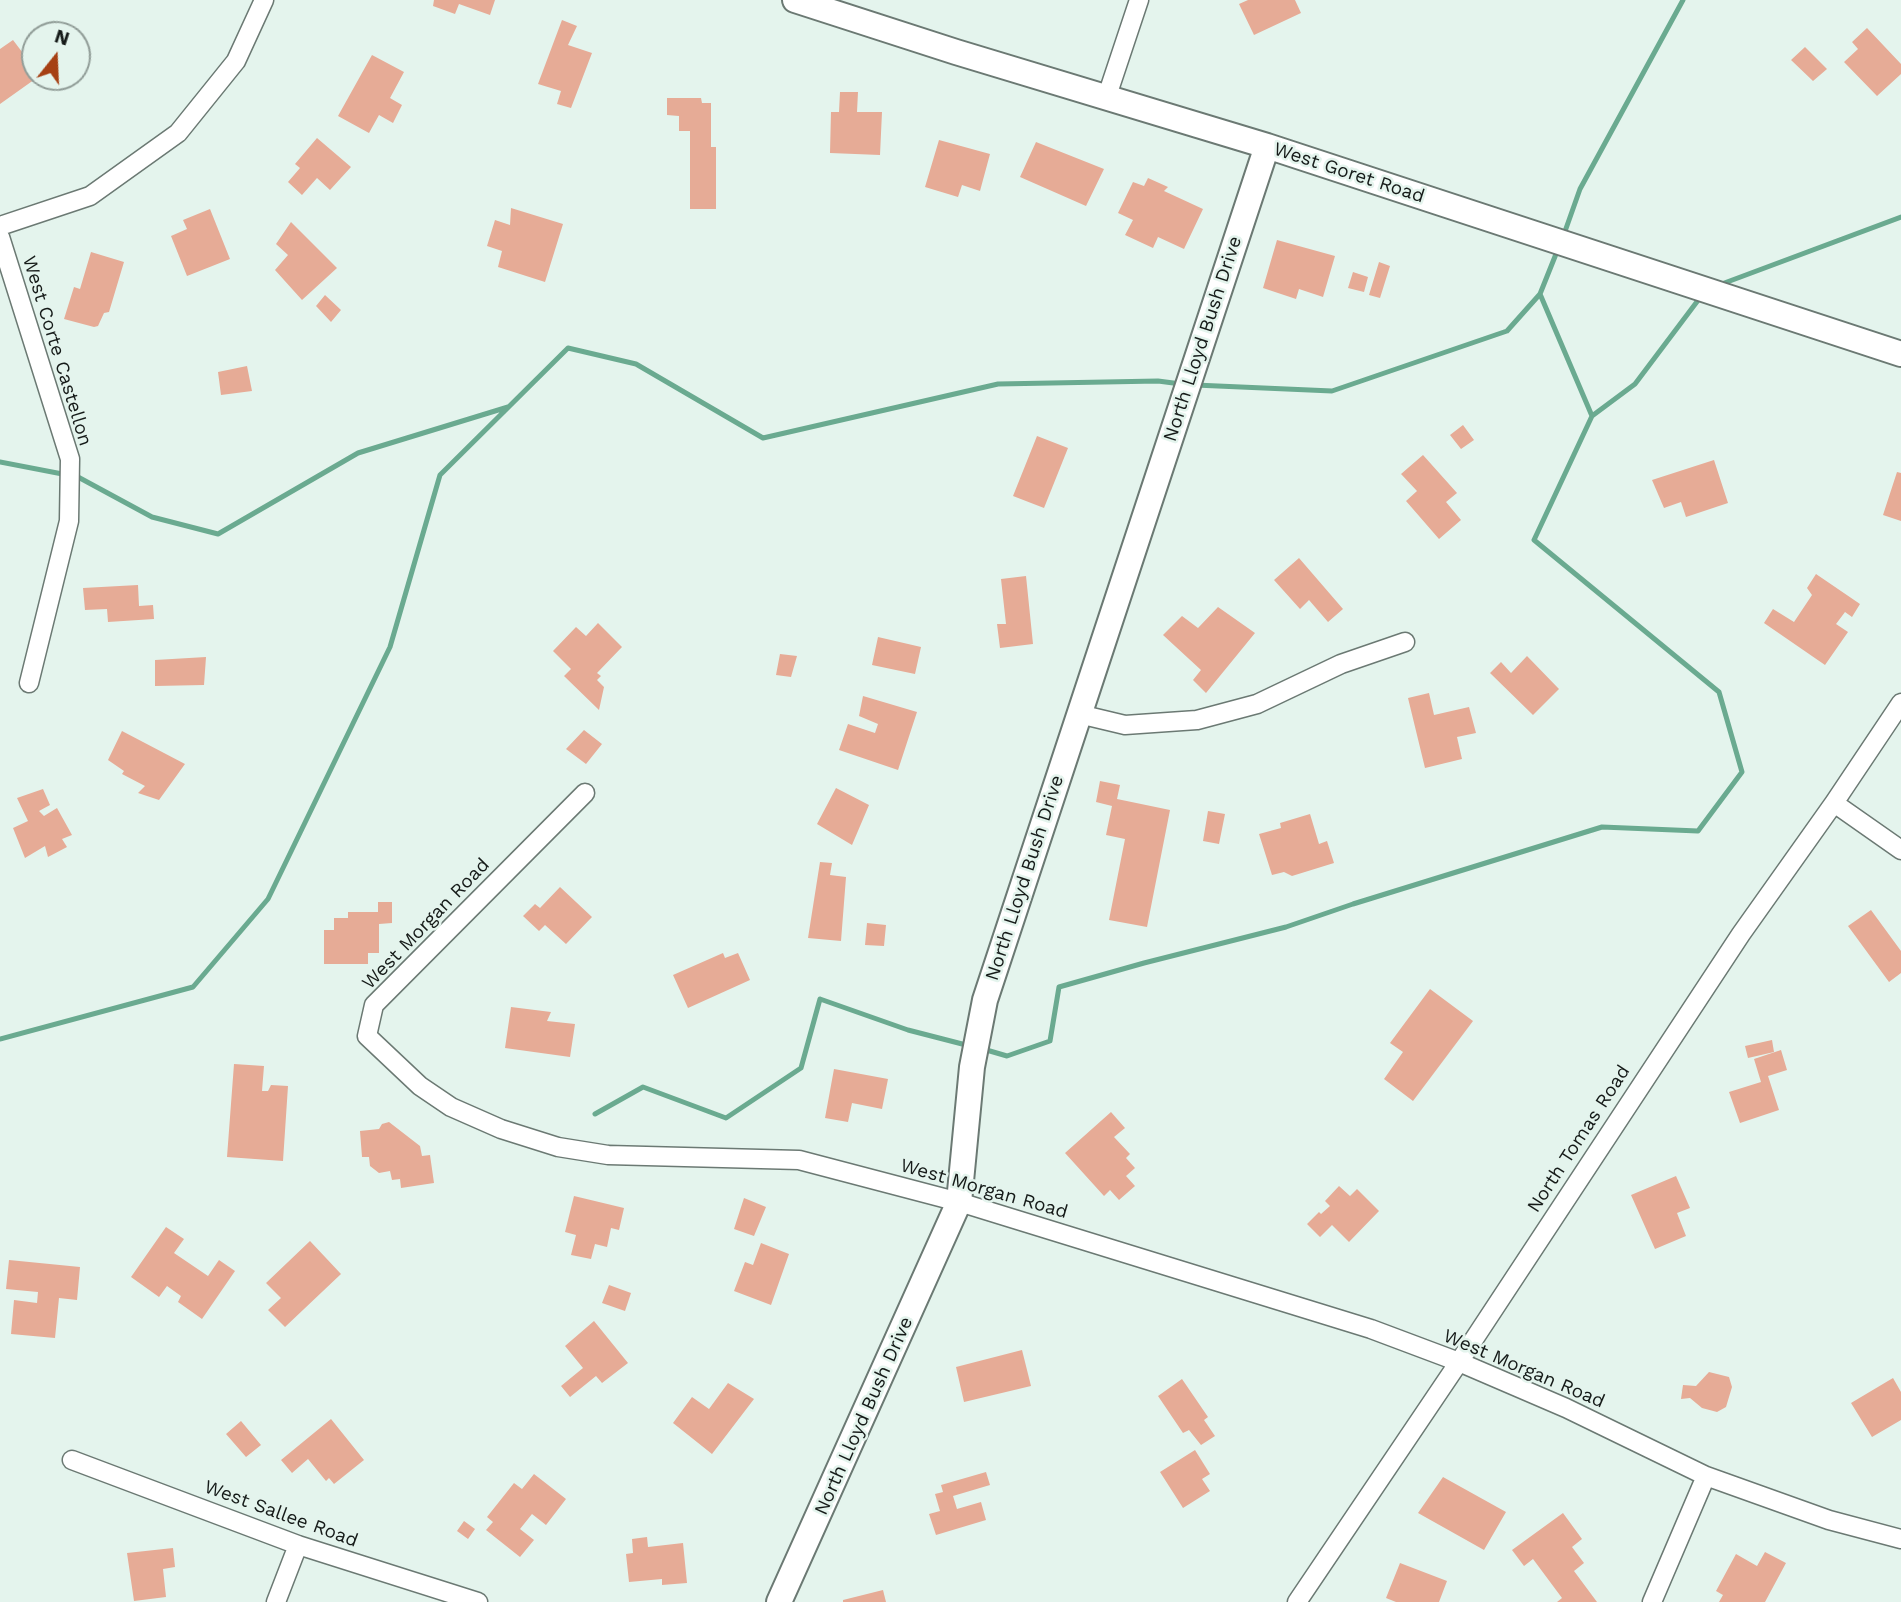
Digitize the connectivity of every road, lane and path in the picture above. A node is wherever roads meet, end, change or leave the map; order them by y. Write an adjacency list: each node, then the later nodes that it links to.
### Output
1 (264, 0): 6 (street)
2 (795, 0): 4 (street, West Goret Road)
3 (1139, 0): 4 (street)
4 (1107, 96): 5 (street, West Goret Road)
5 (1267, 145): 8 (street, West Goret Road); 12 (street, North Lloyd Bush Drive)
6 (0, 226)
7 (0, 237): 10 (street, West Corte Castellon)
8 (1901, 354)
9 (1405, 642): 12 (street)
10 (29, 683)
11 (1901, 702): 14 (street, North Tomas Road)
12 (1079, 714): 16 (street, North Lloyd Bush Drive)
13 (585, 793): 16 (street, West Morgan Road)
14 (1834, 803): 15 (street); 17 (street, North Tomas Road)
15 (1901, 850)
16 (959, 1202): 17 (street, West Morgan Road); 24 (street, North Lloyd Bush Drive)
17 (1459, 1362): 19 (street, West Morgan Road); 25 (street, North Tomas Road)
18 (72, 1460): 21 (street, West Sallee Road)
19 (1706, 1476): 20 (street, West Morgan Road); 26 (street)
20 (1901, 1539)
21 (298, 1545): 22 (street); 23 (street, West Sallee Road)
22 (276, 1602)
23 (478, 1602)
24 (779, 1602)
25 (1297, 1602)
26 (1652, 1602)

